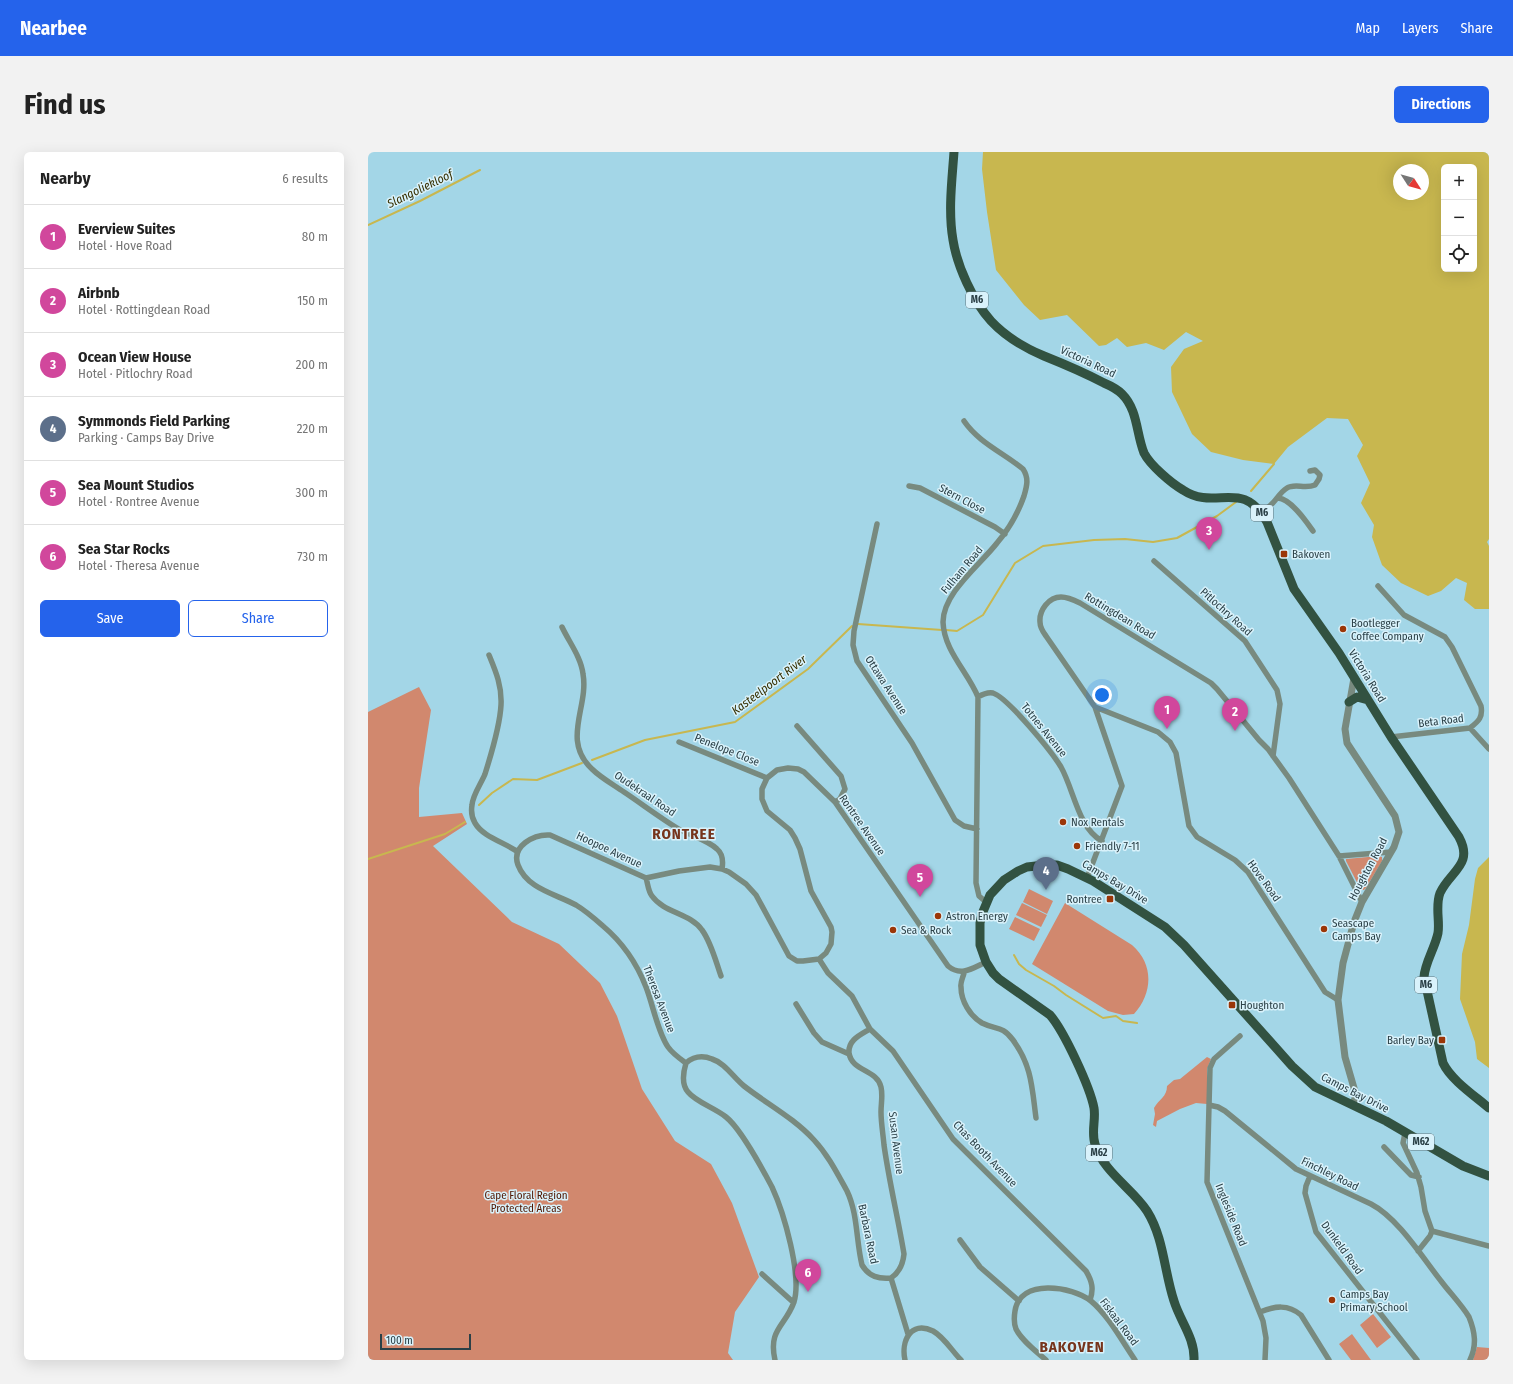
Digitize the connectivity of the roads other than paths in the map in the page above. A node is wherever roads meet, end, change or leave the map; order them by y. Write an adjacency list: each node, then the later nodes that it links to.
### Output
1 (954, 152): 6 (main road, Victoria Road / M6)
2 (964, 421): 9 (street, Fulham Road)
3 (1310, 471): 5 (street)
4 (909, 486): 9 (street, Stern Close)
5 (1278, 498): 6 (street); 8 (street)
6 (1261, 512): 14 (main road, Victoria Road / M6)
7 (878, 524): 27 (street, Ottawa Avenue)
8 (1313, 531)
9 (1005, 534): 15 (street, Fulham Road)
10 (1154, 561): 24 (street, Pitlochry Road)
11 (1378, 586): 20 (street, Beta Road)
12 (562, 627): 32 (street, Oudekraal Road)
13 (489, 655): 29 (street)
14 (1354, 678): 16 (main road, Victoria Road / M6); 17 (street, Houghton Road)
15 (978, 696): 27 (street, Fulham Road); 28 (street, Totnes Avenue)
16 (1368, 700): 17 (main road); 21 (main road, Victoria Road / M6)
17 (1349, 702): 30 (street, Houghton Road)
18 (1096, 707): 24 (street, Rottingdean Road); 28 (street, Rottingdean Road); 41 (street, Hove Road)
19 (797, 726): 26 (street)
20 (1470, 728): 21 (street, Beta Road); 23 (street)
21 (1391, 737): 49 (main road, Victoria Road / M6)
22 (680, 742): 25 (street, Penelope Close)
23 (1489, 749)
24 (1273, 756): 31 (street, Rottingdean Road)
25 (767, 778): 26 (street, Rontree Avenue); 37 (street)
26 (835, 802): 39 (street, Rontree Avenue)
27 (977, 829): 35 (street, Fulham Road)
28 (1102, 841): 34 (street, Rottingdean Road)
29 (518, 852): 33 (street, Hoopoe Avenue); 46 (street, Theresa Avenue)
30 (1391, 852): 31 (street); 36 (street, Houghton Road)
31 (1340, 856): 36 (street, Rottingdean Road)
32 (722, 869): 33 (street, Hoopoe Avenue); 37 (street)
33 (646, 878): 40 (street)
34 (1087, 878): 35 (main road, Camps Bay Drive / M62); 48 (main road, Camps Bay Drive / M62)
35 (986, 902): 38 (main road, Camps Bay Drive / M62)
36 (1362, 902): 41 (street, Houghton Road)
37 (819, 959): 43 (street, Chas Booth Avenue)
38 (986, 962): 39 (street); 72 (main road, Camps Bay Drive / M62)
39 (964, 973): 50 (street)
40 (721, 976)
41 (1338, 1000): 48 (street, Houghton Road)
42 (796, 1004): 45 (street)
43 (870, 1029): 45 (street); 62 (street, Chas Booth Avenue)
44 (1240, 1036): 47 (street, Ingleside Road)
45 (849, 1054): 61 (street, Susan Avenue)
46 (686, 1063): 61 (street, Barbara Road); 64 (street)
47 (1209, 1105): 53 (street, Finchley Road); 65 (street, Ingleside Road)
48 (1353, 1105): 51 (main road, Camps Bay Drive / M62)
49 (1489, 1108)
50 (1036, 1118)
51 (1405, 1133): 54 (main road, Camps Bay Drive / M62); 55 (street)
52 (1384, 1148): 55 (street)
53 (1310, 1176): 59 (street, Finchley Road); 75 (street, Dunkeld Road)
54 (1489, 1176)
55 (1418, 1177): 56 (street)
56 (1432, 1231): 58 (street); 59 (street)
57 (960, 1240): 63 (street)
58 (1489, 1246)
59 (1418, 1251): 76 (street, Finchley Road)
60 (762, 1274): 64 (street)
61 (891, 1278): 66 (street)
62 (1090, 1300): 63 (street, Fiskaal Road); 71 (street, Fiskaal Road)
63 (1019, 1301): 70 (street)
64 (794, 1302): 67 (street)
65 (1260, 1312): 73 (street, Ingleside Road); 74 (street)
66 (908, 1334): 68 (street); 69 (street)
67 (775, 1360)
68 (905, 1360)
69 (961, 1360)
70 (1046, 1360)
71 (1135, 1360)
72 (1194, 1360)
73 (1265, 1360)
74 (1329, 1360)
75 (1417, 1360)
76 (1470, 1360)

